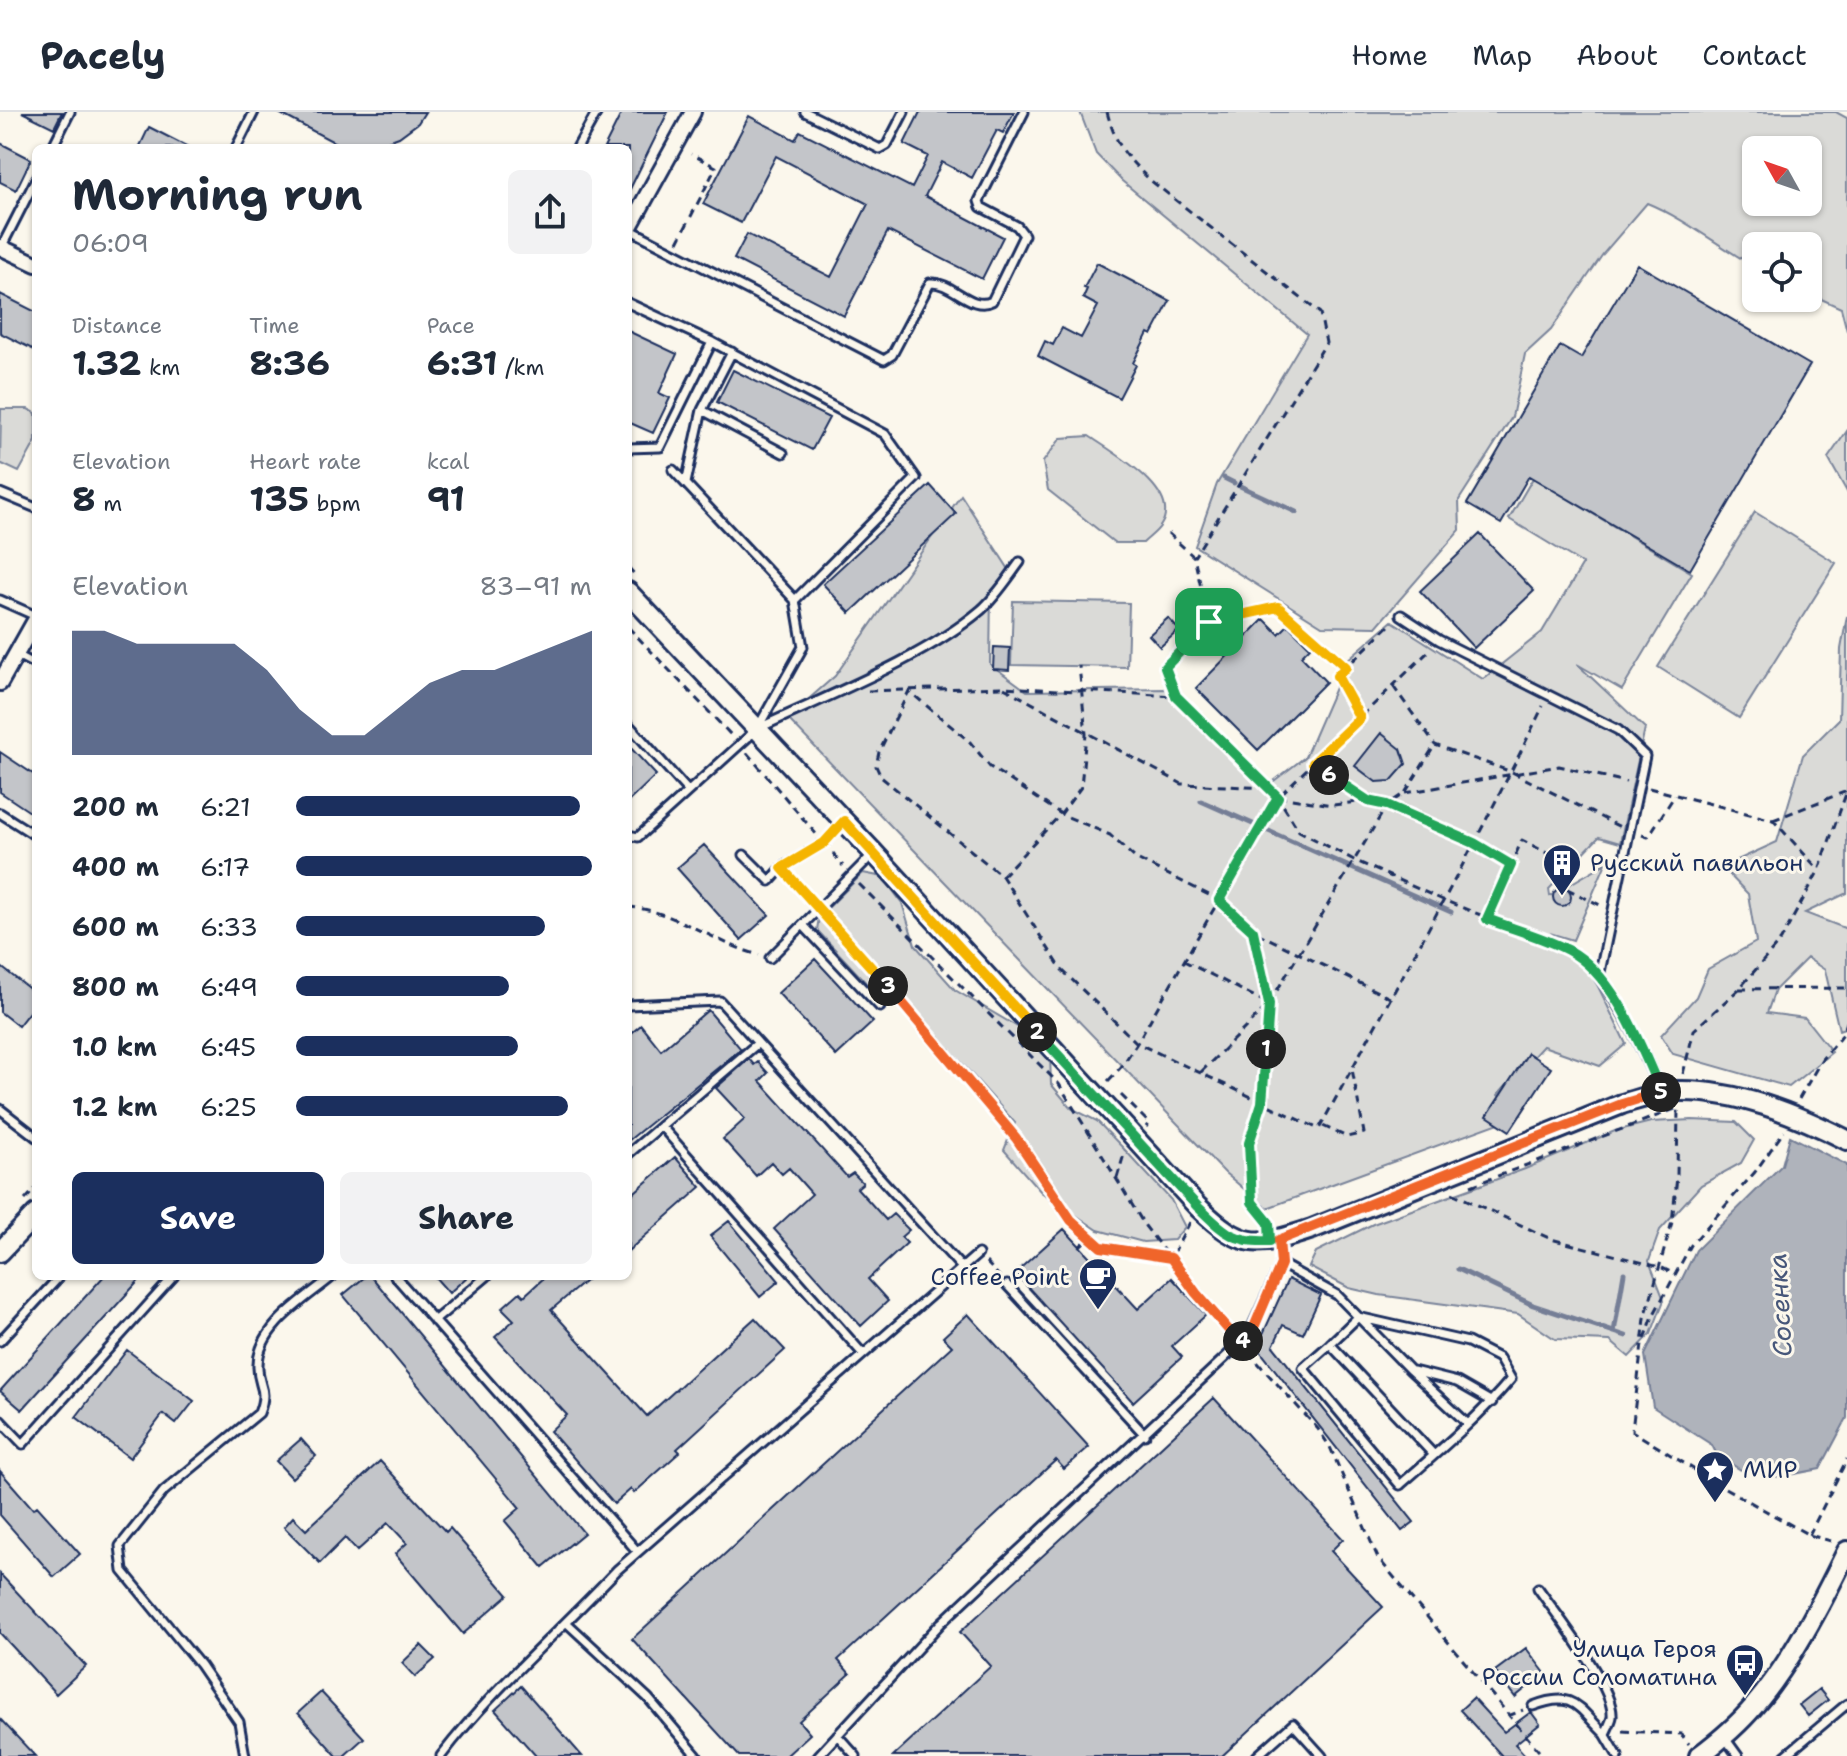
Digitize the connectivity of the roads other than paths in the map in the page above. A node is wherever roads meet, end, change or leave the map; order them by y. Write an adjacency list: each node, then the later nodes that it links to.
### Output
1 (70, 112): 8 (lane)
2 (254, 112): 9 (lane)
3 (597, 112): 10 (lane)
4 (693, 112): 12 (street)
5 (805, 112): 6 (lane)
6 (904, 112)
7 (1024, 112): 13 (lane)
8 (54, 144)
9 (238, 144)
10 (579, 144)
11 (32, 186): 14 (lane)
12 (632, 223)
13 (632, 232)
14 (2, 242): 15 (street)
15 (32, 261)
16 (632, 305): 17 (lane)
17 (712, 342): 18 (lane); 20 (lane)
18 (732, 352): 19 (lane); 29 (lane)
19 (702, 410): 21 (lane); 23 (lane)
20 (632, 448)
21 (783, 453)
22 (673, 470): 23 (lane)
23 (686, 483): 29 (lane)
24 (0, 493): 25 (lane)
25 (32, 506)
26 (1020, 562): 37 (lane)
27 (632, 596): 37 (street)
28 (0, 600): 31 (lane)
29 (795, 600): 37 (lane)
30 (1401, 615): 50 (lane)
31 (32, 616)
32 (32, 626): 33 (street)
33 (17, 655): 34 (lane); 35 (street)
34 (32, 663)
35 (0, 683)
36 (632, 728): 38 (lane)
37 (757, 729): 38 (lane); 40 (street)
38 (688, 791): 42 (lane)
39 (0, 813): 41 (lane)
40 (844, 821): 43 (street); 44 (lane)
41 (32, 833)
42 (632, 836)
43 (874, 853): 45 (lane); 57 (street)
44 (744, 855)
45 (803, 925): 46 (lane); 48 (lane)
46 (770, 958)
47 (632, 1005): 49 (lane)
48 (880, 1007)
49 (758, 1043): 52 (lane); 61 (lane)
50 (1661, 1093): 54 (street); 57 (street)
51 (0, 1109): 53 (lane)
52 (661, 1126): 55 (lane); 72 (lane)
53 (32, 1134)
54 (1847, 1140)
55 (632, 1151)
56 (32, 1218): 58 (street)
57 (1274, 1240): 60 (lane)
58 (0, 1252)
59 (978, 1254): 61 (lane)
60 (1281, 1264): 68 (lane); 77 (lane)
61 (962, 1268): 72 (lane)
62 (56, 1280): 70 (lane)
63 (170, 1280): 75 (lane)
64 (328, 1280): 89 (lane)
65 (398, 1280): 69 (lane)
66 (482, 1280): 69 (lane)
67 (1007, 1285): 77 (lane)
68 (1358, 1317): 71 (lane); 73 (lane); 74 (lane)
69 (434, 1321): 80 (lane)
70 (0, 1341)
71 (1330, 1344): 78 (lane); 78 (lane)
72 (863, 1354): 80 (lane)
73 (1410, 1370): 74 (lane); 76 (lane)
74 (1492, 1402): 76 (lane)
75 (0, 1420)
76 (1468, 1424): 78 (lane)
77 (1145, 1435): 87 (lane)
78 (1434, 1455)
79 (1841, 1547): 81 (street)
80 (637, 1551): 83 (lane)
81 (1842, 1573): 88 (street)
82 (1538, 1588): 86 (lane)
83 (567, 1623): 90 (lane); 91 (lane)
84 (1847, 1704): 99 (lane)
85 (1533, 1706): 86 (lane)
86 (1605, 1734): 96 (lane)
87 (837, 1735): 92 (lane); 93 (lane)
88 (1724, 1737): 97 (street); 98 (lane)
89 (245, 1756)
90 (441, 1756)
91 (697, 1756)
92 (818, 1756)
93 (856, 1756)
94 (1257, 1756): 95 (lane)
95 (1322, 1756)
96 (1618, 1756)
97 (1699, 1756)
98 (1738, 1756)
99 (1785, 1756)

